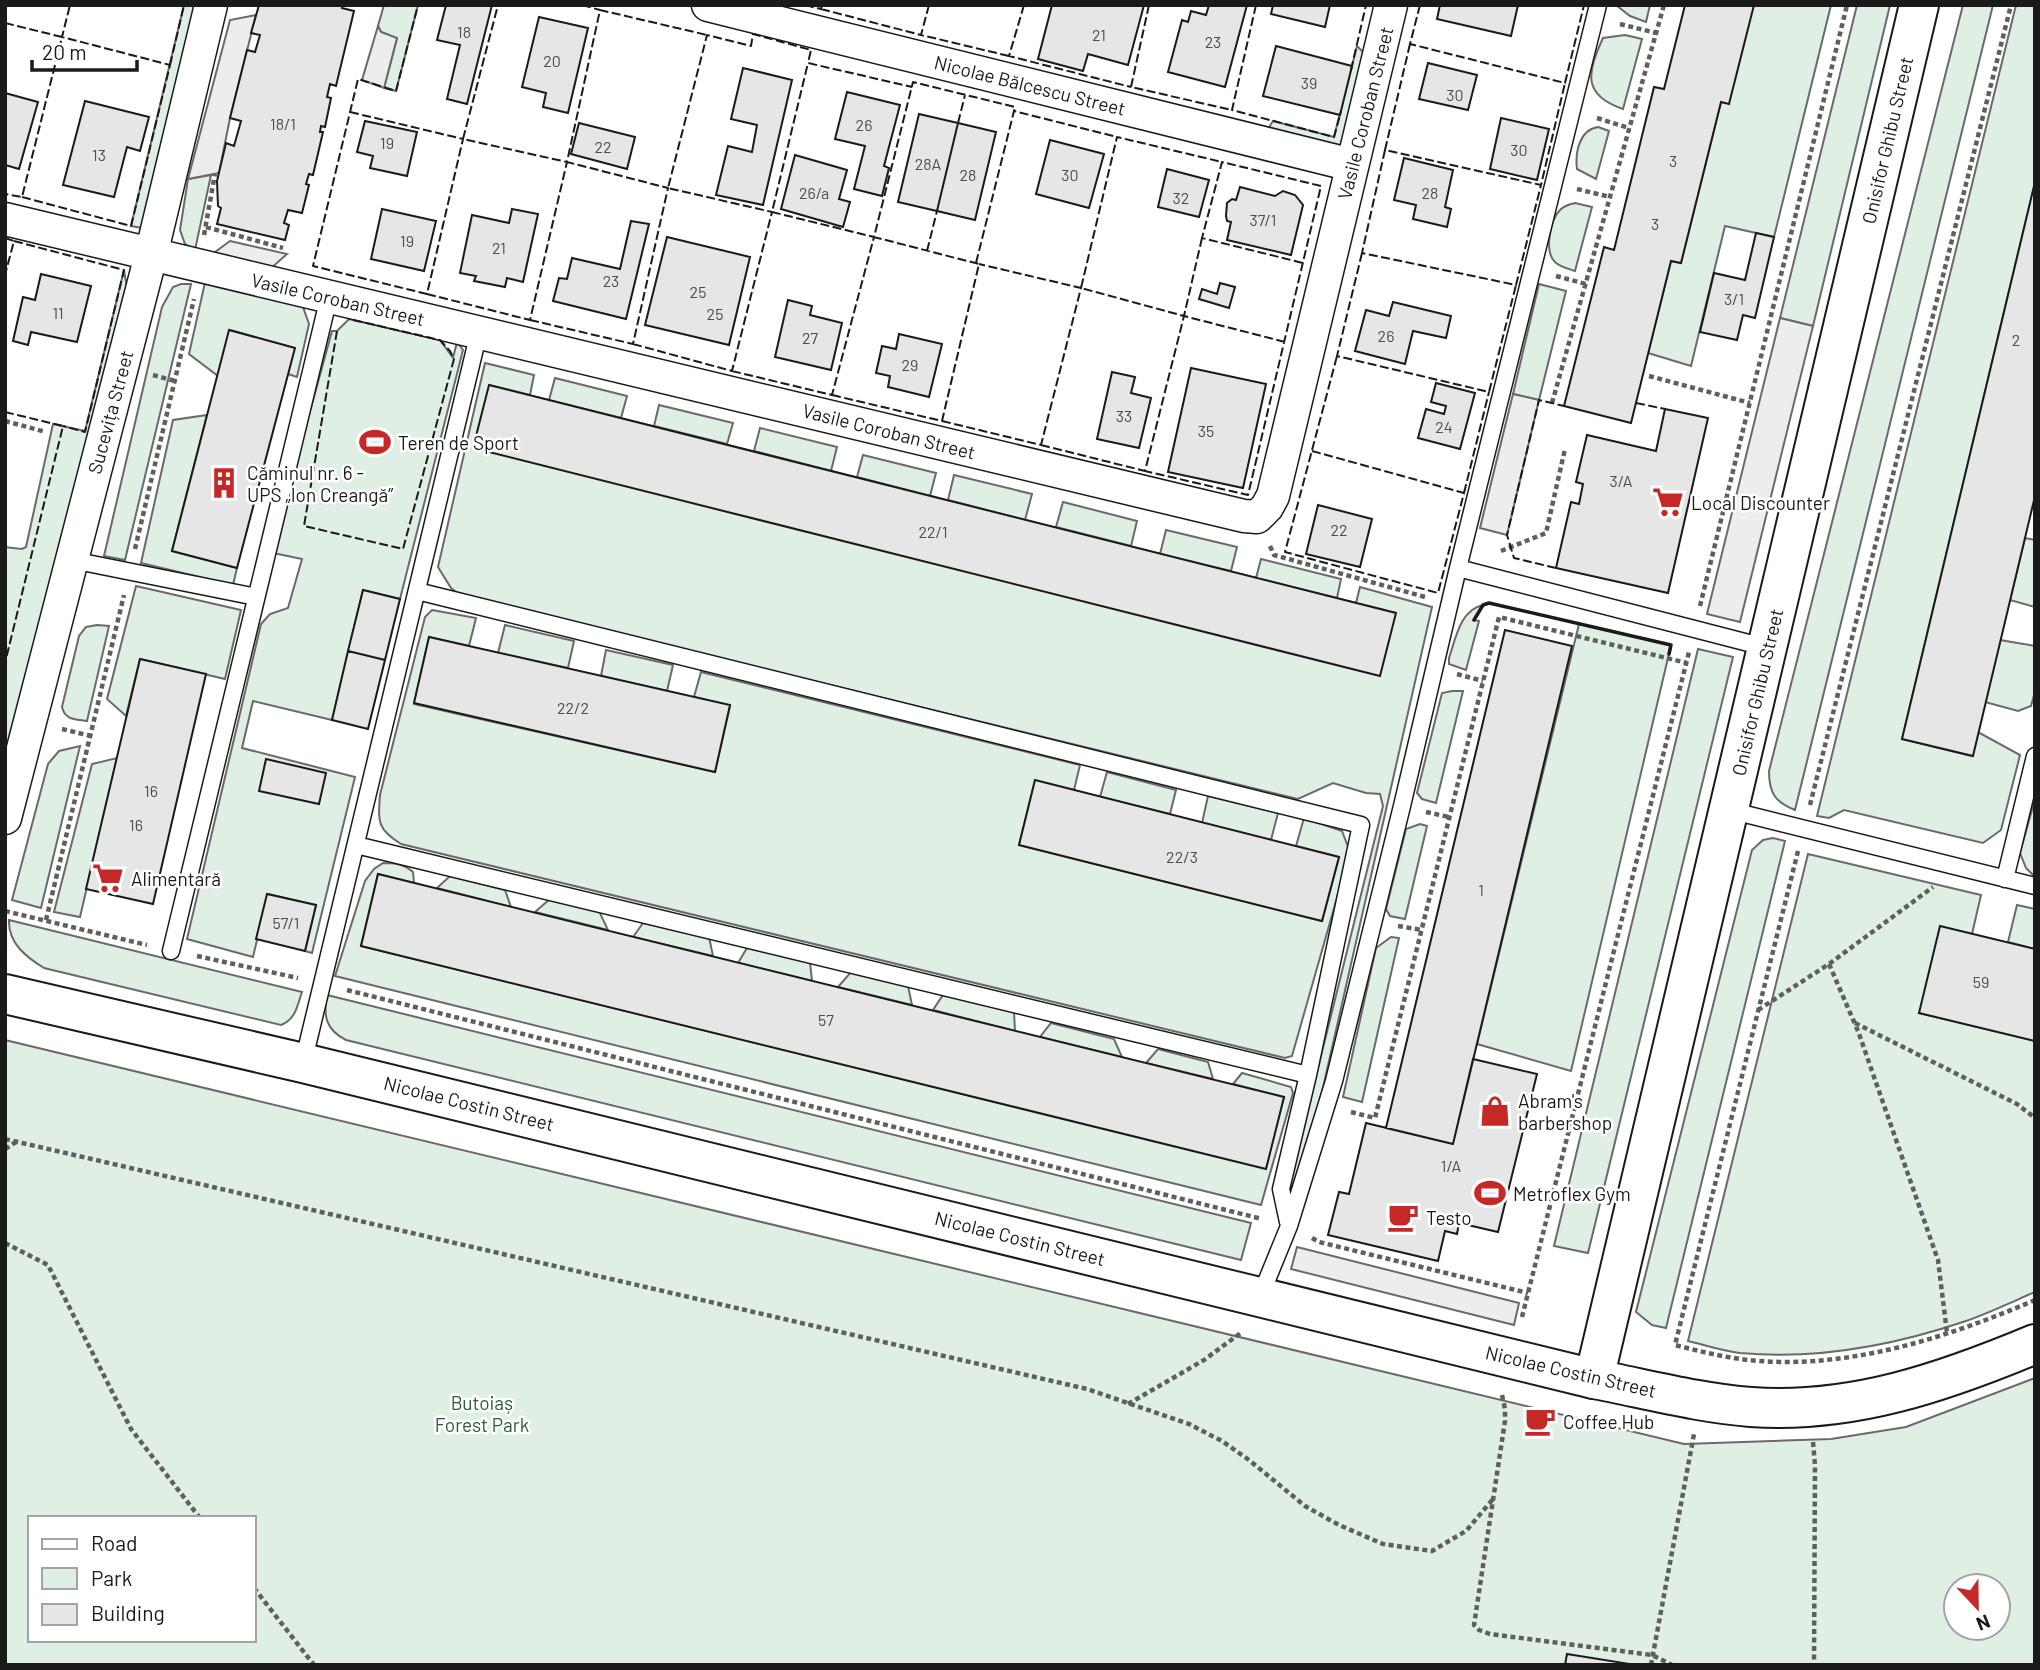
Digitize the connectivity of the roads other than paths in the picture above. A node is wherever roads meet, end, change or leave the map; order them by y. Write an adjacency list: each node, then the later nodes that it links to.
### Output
1 (211, 5): 8 (street, Sucevița Street)
2 (708, 5): 6 (street, Nicolae Bălcescu Street)
3 (1391, 5): 6 (street, Vasile Coroban Street)
4 (1919, 5): 15 (main road, Onisifor Ghibu Street)
5 (1596, 11): 12 (lane)
6 (1352, 165): 10 (street, Vasile Coroban Street)
7 (5, 219): 8 (street, Vasile Coroban Street)
8 (151, 255): 9 (street, Vasile Coroban Street); 11 (street, Sucevița Street)
9 (329, 297): 10 (street, Vasile Coroban Street); 14 (lane)
10 (479, 332): 13 (lane)
11 (72, 560): 14 (lane); 18 (street, Sucevița Street)
12 (1458, 568): 15 (lane); 26 (lane)
13 (417, 591): 19 (lane); 25 (lane)
14 (256, 597): 22 (lane)
15 (1768, 648): 17 (main road, Onisifor Ghibu Street)
16 (2035, 756): 20 (lane)
17 (1729, 810): 20 (lane); 29 (main road, Onisifor Ghibu Street)
18 (5, 818)
19 (356, 845): 24 (lane); 25 (lane)
20 (2005, 879): 21 (lane)
21 (2035, 886)
22 (171, 951)
23 (5, 994): 24 (main road, Nicolae Costin Street)
24 (303, 1063): 27 (main road, Nicolae Costin Street)
25 (1308, 1075): 26 (lane)
26 (1289, 1226): 27 (lane)
27 (1260, 1297): 29 (main road, Nicolae Costin Street)
28 (2035, 1345): 29 (main road, Nicolae Costin Street)
29 (1594, 1379)

